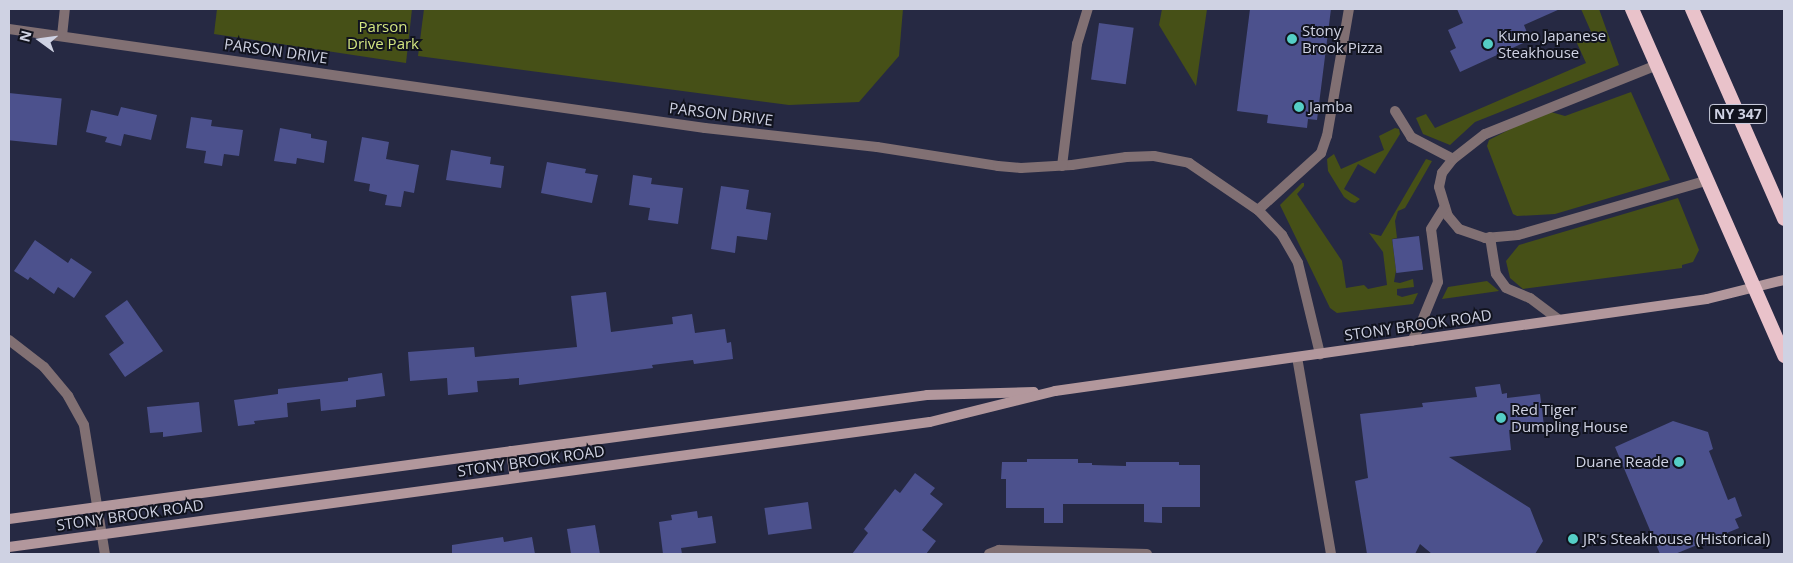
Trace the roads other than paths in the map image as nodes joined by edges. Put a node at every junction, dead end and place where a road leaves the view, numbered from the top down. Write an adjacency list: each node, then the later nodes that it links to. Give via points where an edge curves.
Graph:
1 (65, 9): 7 (street)
2 (1088, 9): 11 (street, via 1077,44)
3 (1349, 9): 14 (street, via 1328,136 1321,153)
4 (1632, 9): 8 (highway, NY 347)
5 (1692, 9): 15 (highway, NY 347)
6 (9, 29): 7 (street, PARSON DRIVE)
7 (62, 36): 11 (street, PARSON DRIVE, via 705,128 1021,168)
8 (1657, 66): 10 (street, via 1485,134); 12 (highway, NY 347)
9 (1395, 112): 10 (street, via 1411,137)
10 (1453, 159): 13 (street, via 1442,173 1439,187)
11 (1062, 166): 14 (street, PARSON DRIVE, via 1154,156 1189,163)
12 (1708, 180): 16 (street, via 1518,234); 18 (highway, NY 347)
13 (1445, 207): 16 (street, via 1459,229); 21 (street, via 1431,229 1438,282)
14 (1258, 210): 22 (street, PARSON DRIVE, via 1282,235 1298,263)
15 (1784, 219)
16 (1490, 237): 19 (street, via 1496,274 1506,288 1530,298)
17 (1784, 280): 18 (main road, STONY BROOK ROAD)
18 (1754, 287): 19 (main road, STONY BROOK ROAD, via 1707,299); 23 (highway, NY 347)
19 (1558, 319): 21 (main road, STONY BROOK ROAD)
20 (9, 340): 28 (street, via 44,366 68,396 84,425)
21 (1412, 341): 22 (main road, STONY BROOK ROAD)
22 (1320, 354): 24 (main road, STONY BROOK ROAD)
23 (1784, 356)
24 (1297, 357): 25 (main road, STONY BROOK ROAD); 35 (street)
25 (1054, 392): 26 (main road, STONY BROOK ROAD, via 927,395); 27 (main road, STONY BROOK ROAD, via 930,422)
26 (511, 451): 27 (main road); 28 (main road, STONY BROOK ROAD)
27 (515, 478): 30 (main road, STONY BROOK ROAD)
28 (98, 507): 29 (main road, STONY BROOK ROAD); 30 (street)
29 (9, 519)
30 (102, 534): 31 (main road, STONY BROOK ROAD); 32 (street)
31 (9, 546)
32 (105, 554)
33 (989, 554): 34 (street, via 999,550)
34 (1147, 554)
35 (1331, 554)

